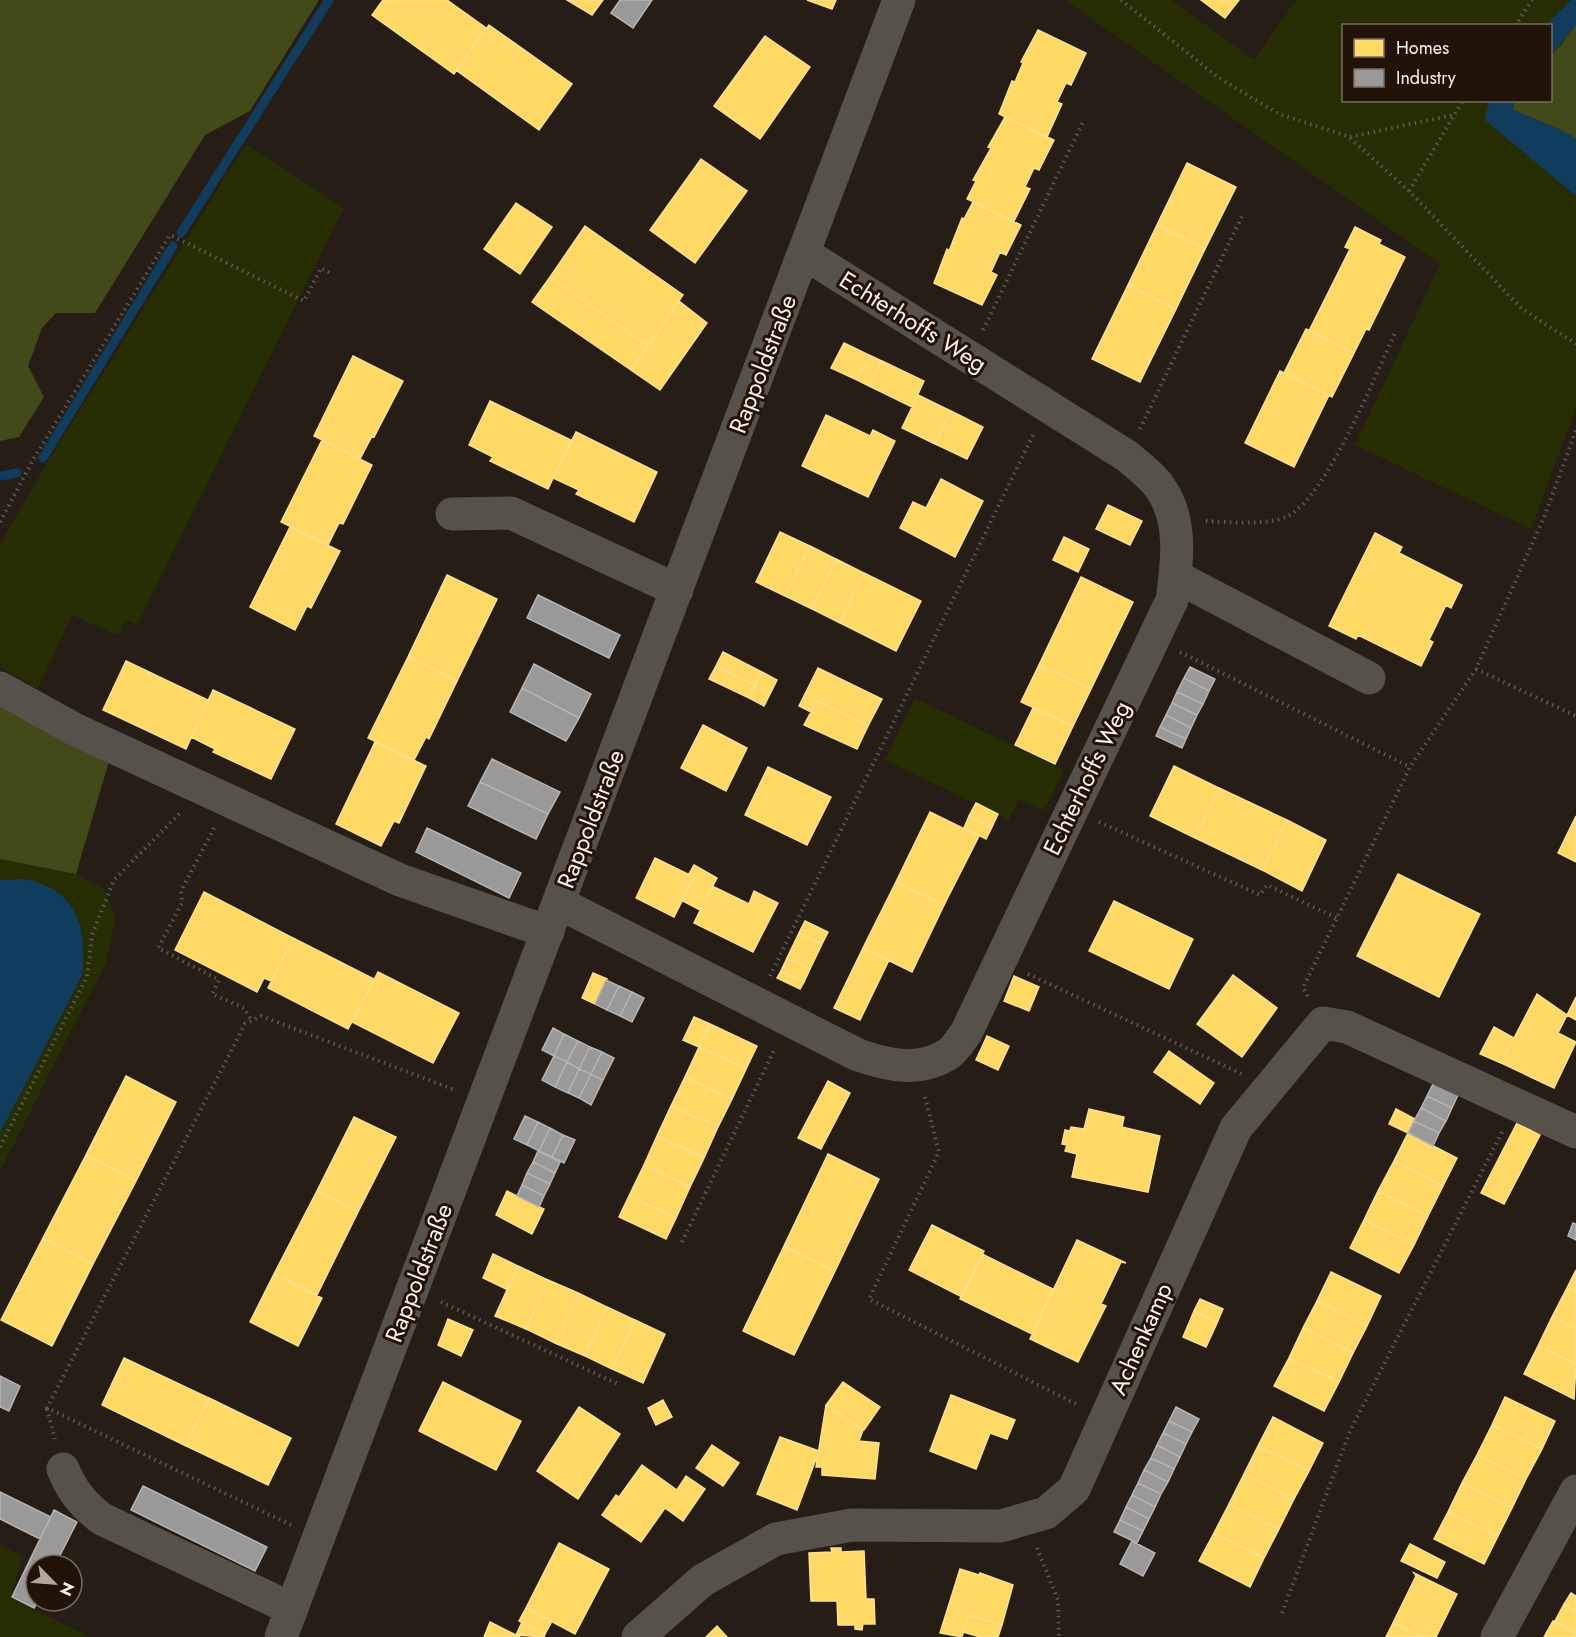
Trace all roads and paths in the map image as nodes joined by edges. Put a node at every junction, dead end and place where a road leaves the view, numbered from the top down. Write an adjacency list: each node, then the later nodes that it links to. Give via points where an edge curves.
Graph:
1 (899, 0): 11 (street, Rappoldstraße)
2 (1121, 0): 8 (path, via 1219,78 1279,114)
3 (1532, 0): 4 (path)
4 (1516, 24)
5 (1461, 102): 6 (path)
6 (1453, 115): 8 (path); 9 (path)
7 (1083, 122): 15 (path)
8 (1350, 137): 9 (path)
9 (1409, 191): 14 (path, via 1521,308)
10 (1242, 216): 18 (path)
11 (805, 254): 15 (street, Echterhoffs Weg); 23 (street, Rappoldstraße)
12 (330, 273): 21 (path, via 321,268 304,301 170,236 33,460)
13 (1396, 331): 20 (path, via 1324,478 1308,500 1287,517 1255,522)
14 (1576, 344)
15 (969, 358): 16 (street, Echterhoffs Weg)
16 (1047, 406): 18 (street, Echterhoffs Weg); 35 (path)
17 (1576, 430): 25 (path, via 1545,515)
18 (1127, 456): 20 (street, Echterhoffs Weg, via 1161,489)
19 (452, 514): 23 (street, via 511,513)
20 (1175, 521): 22 (street, Echterhoffs Weg)
21 (0, 522)
22 (1175, 576): 24 (street, Echterhoffs Weg, via 1172,600); 26 (street)
23 (677, 590): 32 (street, Rappoldstraße)
24 (1154, 639): 29 (path); 31 (street, Echterhoffs Weg)
25 (1476, 669): 28 (path); 29 (path)
26 (1369, 678)
27 (0, 688): 30 (street, Echterhoffs Weg, via 74,729)
28 (1576, 716)
29 (1410, 767): 33 (path)
30 (216, 795): 32 (street, Echterhoffs Weg, via 400,880); 37 (path, via 181,891 182,903 158,948 219,980 213,994 244,1008); 44 (path, via 114,880 92,935 87,977)
31 (1071, 810): 33 (path, via 1260,896 1267,885); 34 (street, Echterhoffs Weg)
32 (553, 917): 35 (street, Echterhoffs Weg); 41 (street, Rappoldstraße)
33 (1337, 918): 38 (path, via 1303,988)
34 (1000, 961): 39 (street, Echterhoffs Weg, via 966,1033 948,1054); 40 (path)
35 (757, 1004): 36 (street, Echterhoffs Weg)
36 (789, 1020): 39 (street, Echterhoffs Weg, via 885,1065); 45 (path)
37 (252, 1021): 41 (path, via 261,1016); 52 (path, via 245,1024 47,1408)
38 (1323, 1023): 40 (street, Achenkamp); 42 (street, via 1347,1027)
39 (918, 1066): 48 (path, via 939,1152 869,1299)
40 (1269, 1087): 48 (street, Achenkamp, via 1236,1128)
41 (484, 1101): 46 (street, Rappoldstraße)
42 (1516, 1104): 43 (street); 53 (path, via 1350,1431)
43 (1576, 1132)
44 (0, 1147)
45 (682, 1242)
46 (413, 1289): 47 (path); 52 (street, Rappoldstraße)
47 (620, 1385)
48 (1106, 1418): 51 (street, Achenkamp, via 1074,1489 1046,1514)
49 (63, 1469): 54 (street, via 85,1507 102,1519)
50 (1576, 1491): 57 (street)
51 (1026, 1519): 55 (street, Achenkamp, via 1001,1526 852,1525 776,1539 703,1580); 56 (path, via 1058,1600)
52 (319, 1538): 54 (street, Rappoldstraße)
53 (1282, 1613)
54 (287, 1623)
55 (638, 1637)
56 (1059, 1637)
57 (1497, 1637)

